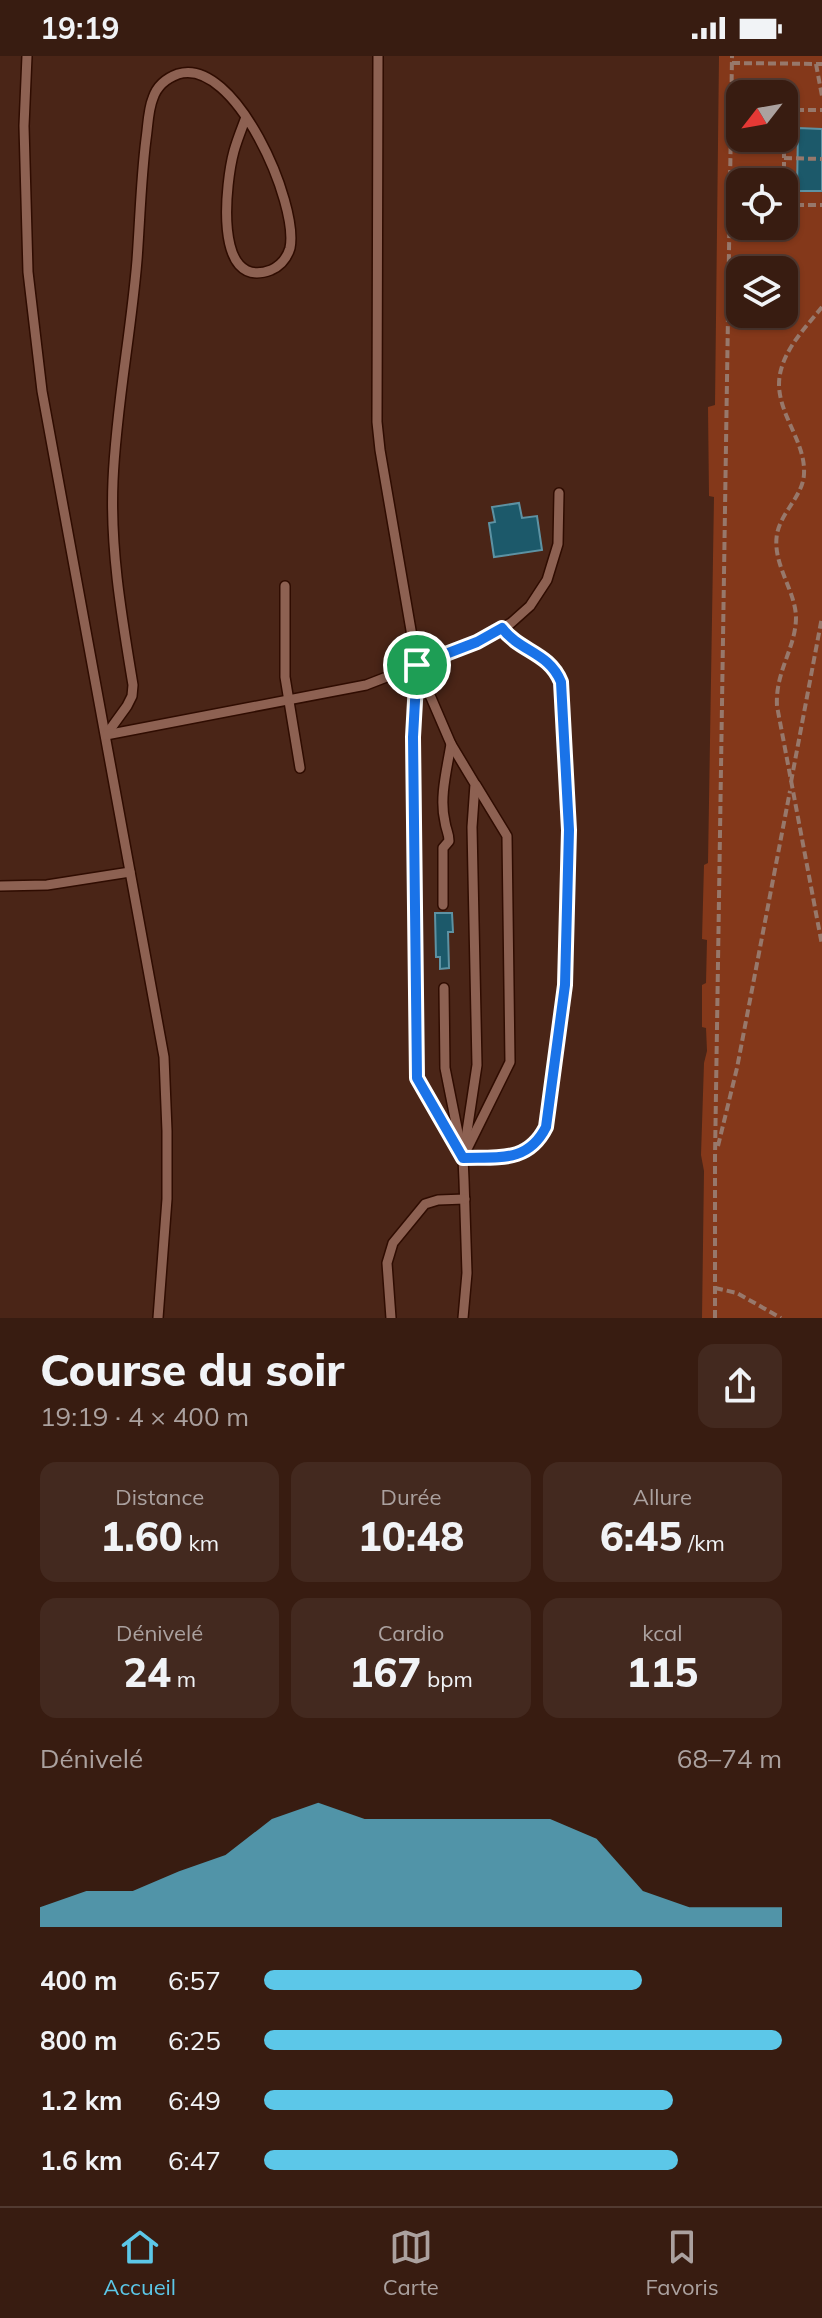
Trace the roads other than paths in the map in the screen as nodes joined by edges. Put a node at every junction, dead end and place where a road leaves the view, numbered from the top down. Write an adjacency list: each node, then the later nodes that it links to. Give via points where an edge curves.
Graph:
1 (27, 56): 9 (lane, via 28,272 42,391)
2 (378, 56): 7 (lane, via 377,422)
3 (246, 117): 3 (lane, via 229,176 226,232 240,266 257,272 277,267 286,258 290,233 264,143); 9 (lane, via 226,88 195,71 169,78 152,98 113,482 115,559 132,696)
4 (559, 493): 6 (lane, via 558,544 547,580 530,606)
5 (285, 586): 8 (lane)
6 (502, 628): 7 (lane); 17 (lane, via 509,638 549,661 561,682 569,830 565,985 541,1138 521,1154)
7 (417, 665): 8 (lane, via 366,685); 10 (lane); 17 (lane, via 417,1078)
8 (287, 701): 9 (lane); 11 (lane)
9 (106, 735): 13 (lane)
10 (451, 744): 12 (lane); 15 (lane, via 444,783 449,841 443,848)
11 (300, 768)
12 (475, 784): 17 (lane, via 477,1065); 17 (lane, via 507,836 510,1062)
13 (130, 872): 14 (lane, via 47,885); 19 (lane, via 164,1057 167,1199)
14 (0, 886)
15 (443, 905)
16 (444, 988): 17 (lane, via 445,1068)
17 (463, 1158): 18 (lane)
18 (465, 1199): 20 (lane, via 425,1204 393,1243 387,1263); 21 (lane)
19 (158, 1318)
20 (391, 1318)
21 (463, 1318)

